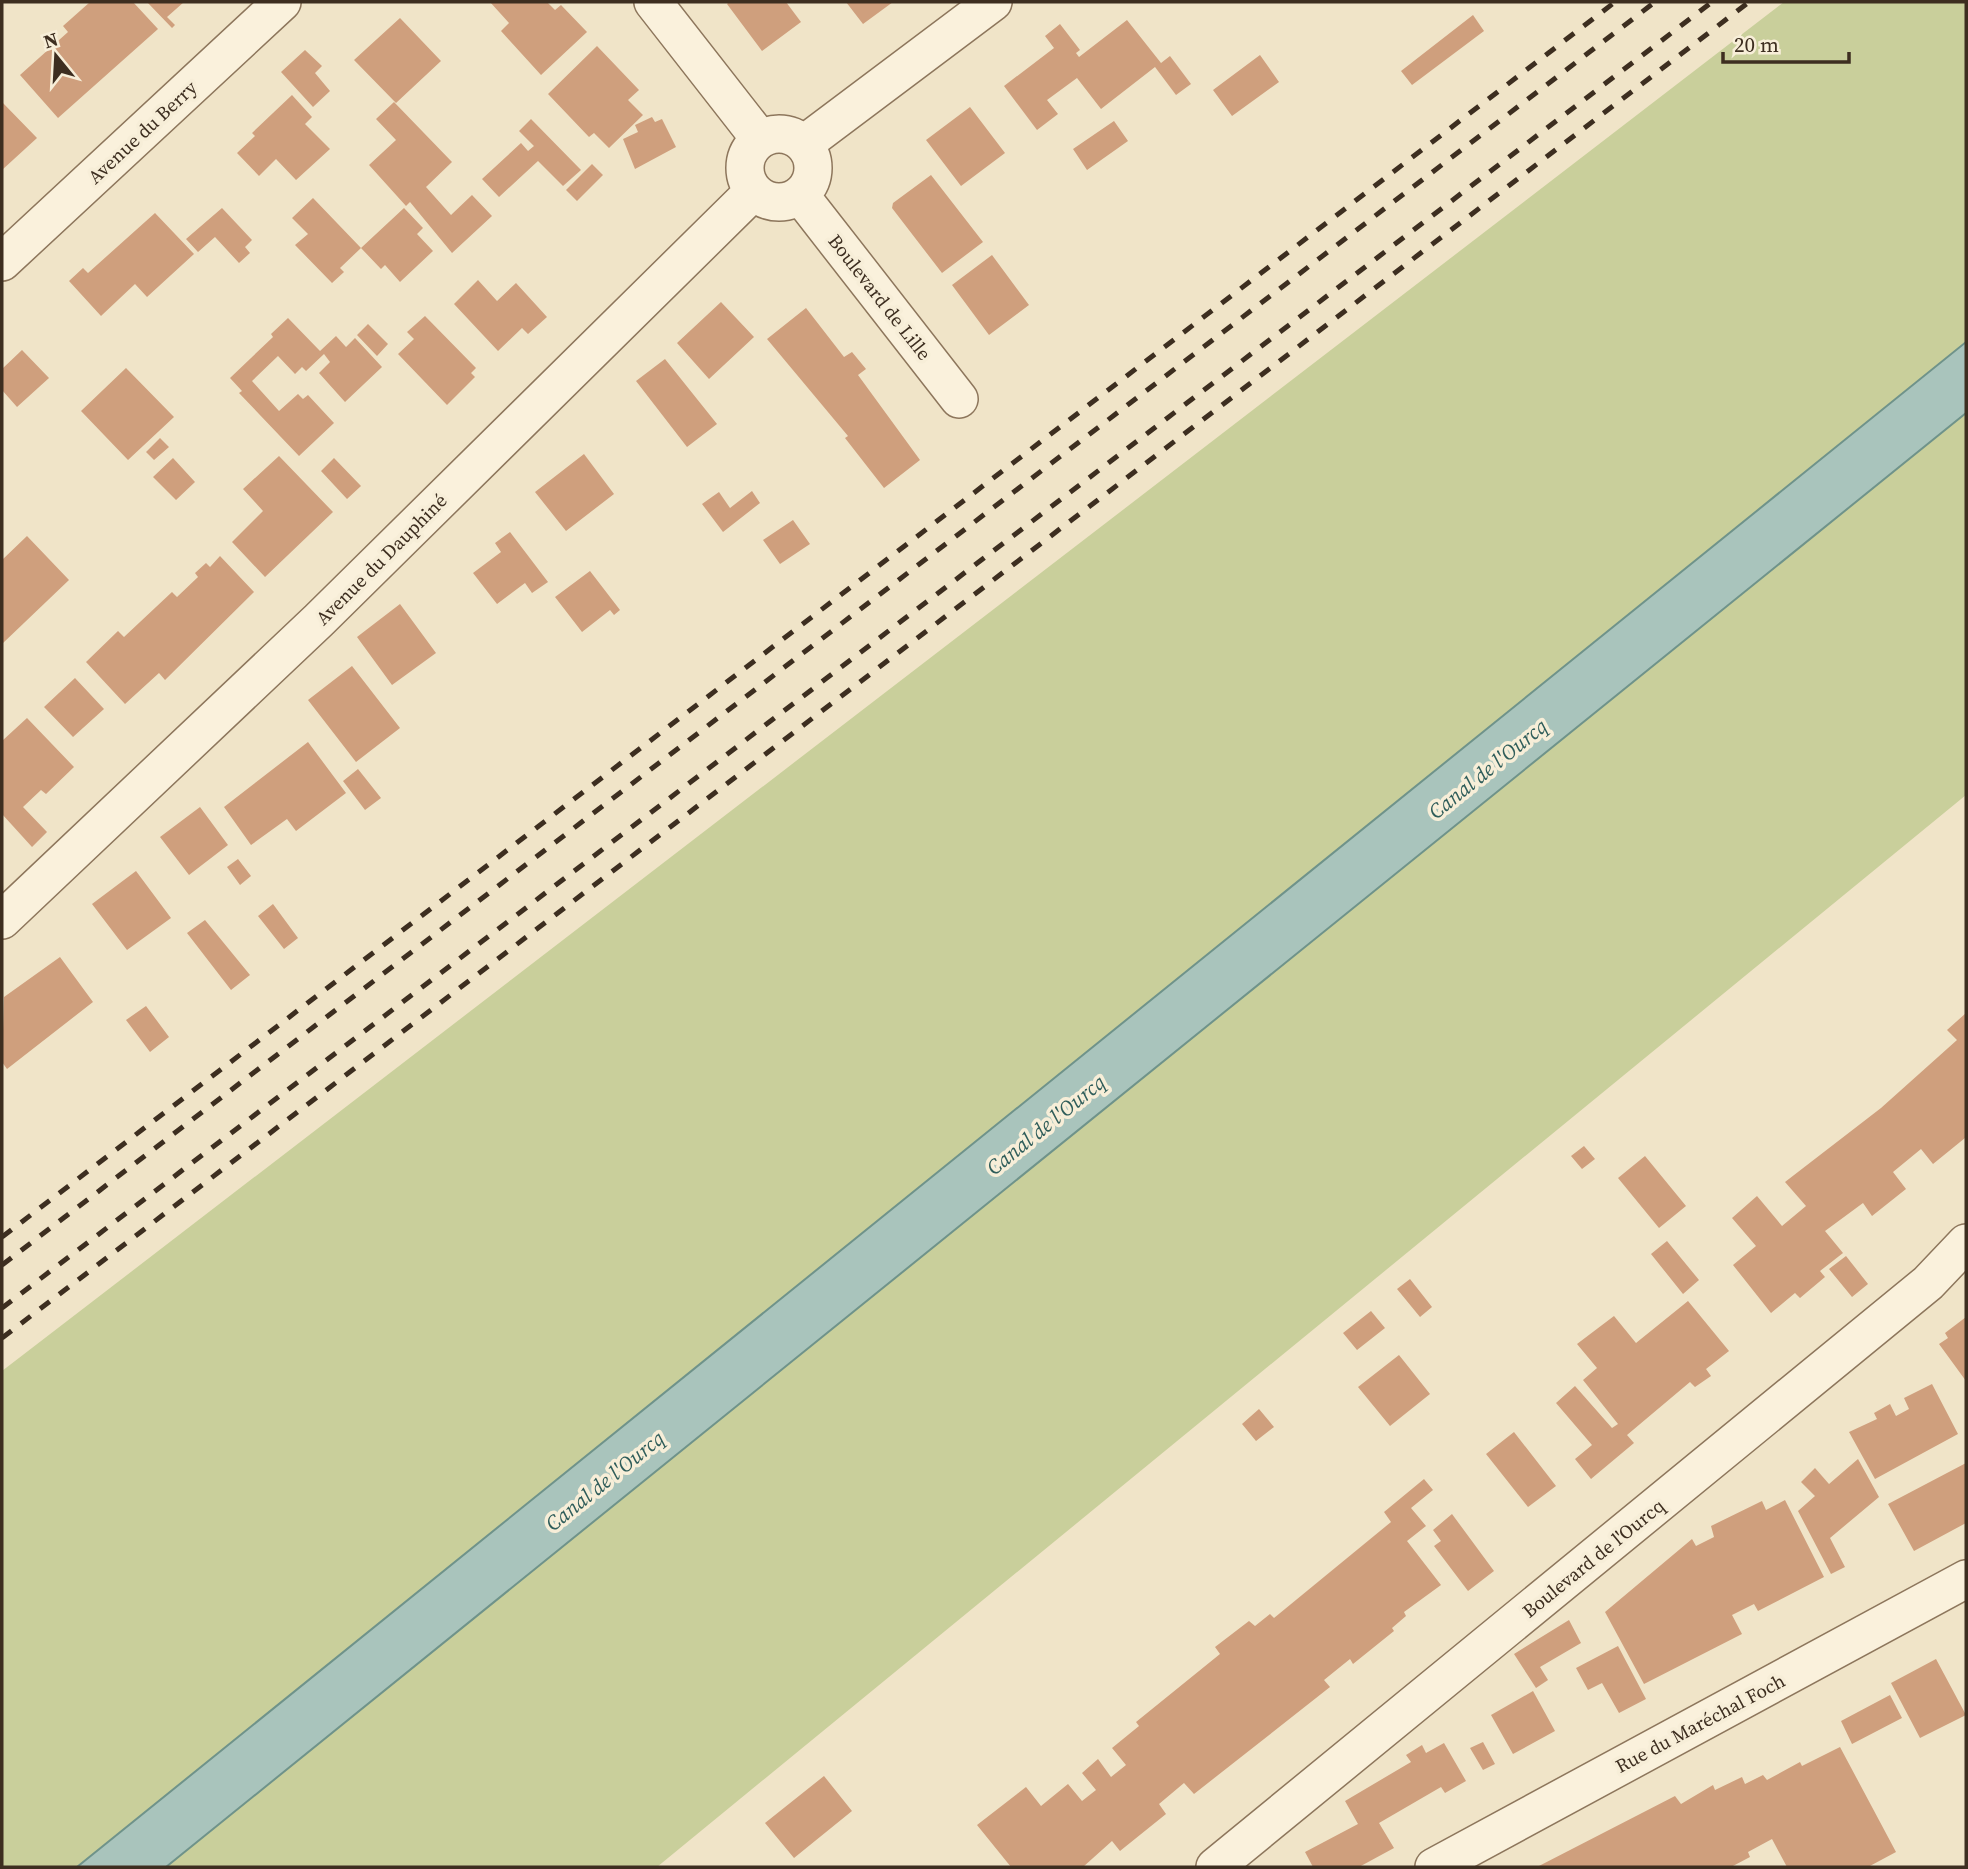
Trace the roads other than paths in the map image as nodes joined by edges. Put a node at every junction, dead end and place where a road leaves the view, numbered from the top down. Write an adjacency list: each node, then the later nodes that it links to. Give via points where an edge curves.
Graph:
1 (282, 2): 8 (street, Avenue du Berry)
2 (653, 2): 4 (street)
3 (993, 2): 5 (street)
4 (760, 139): 5 (street, via 779,133); 6 (street, via 745,163)
5 (804, 144): 7 (street, via 814,165 808,187)
6 (754, 191): 7 (street, via 771,202); 10 (street, Avenue du Dauphiné, via 329,610)
7 (800, 195): 9 (street, Boulevard de Lille)
8 (2, 262)
9 (959, 399)
10 (2, 920)
11 (1966, 1243): 13 (street, Boulevard de l'Ourcq, via 1918,1292)
12 (1966, 1579): 14 (street, Rue du Maréchal Foch)
13 (1215, 1867)
14 (1434, 1867)

